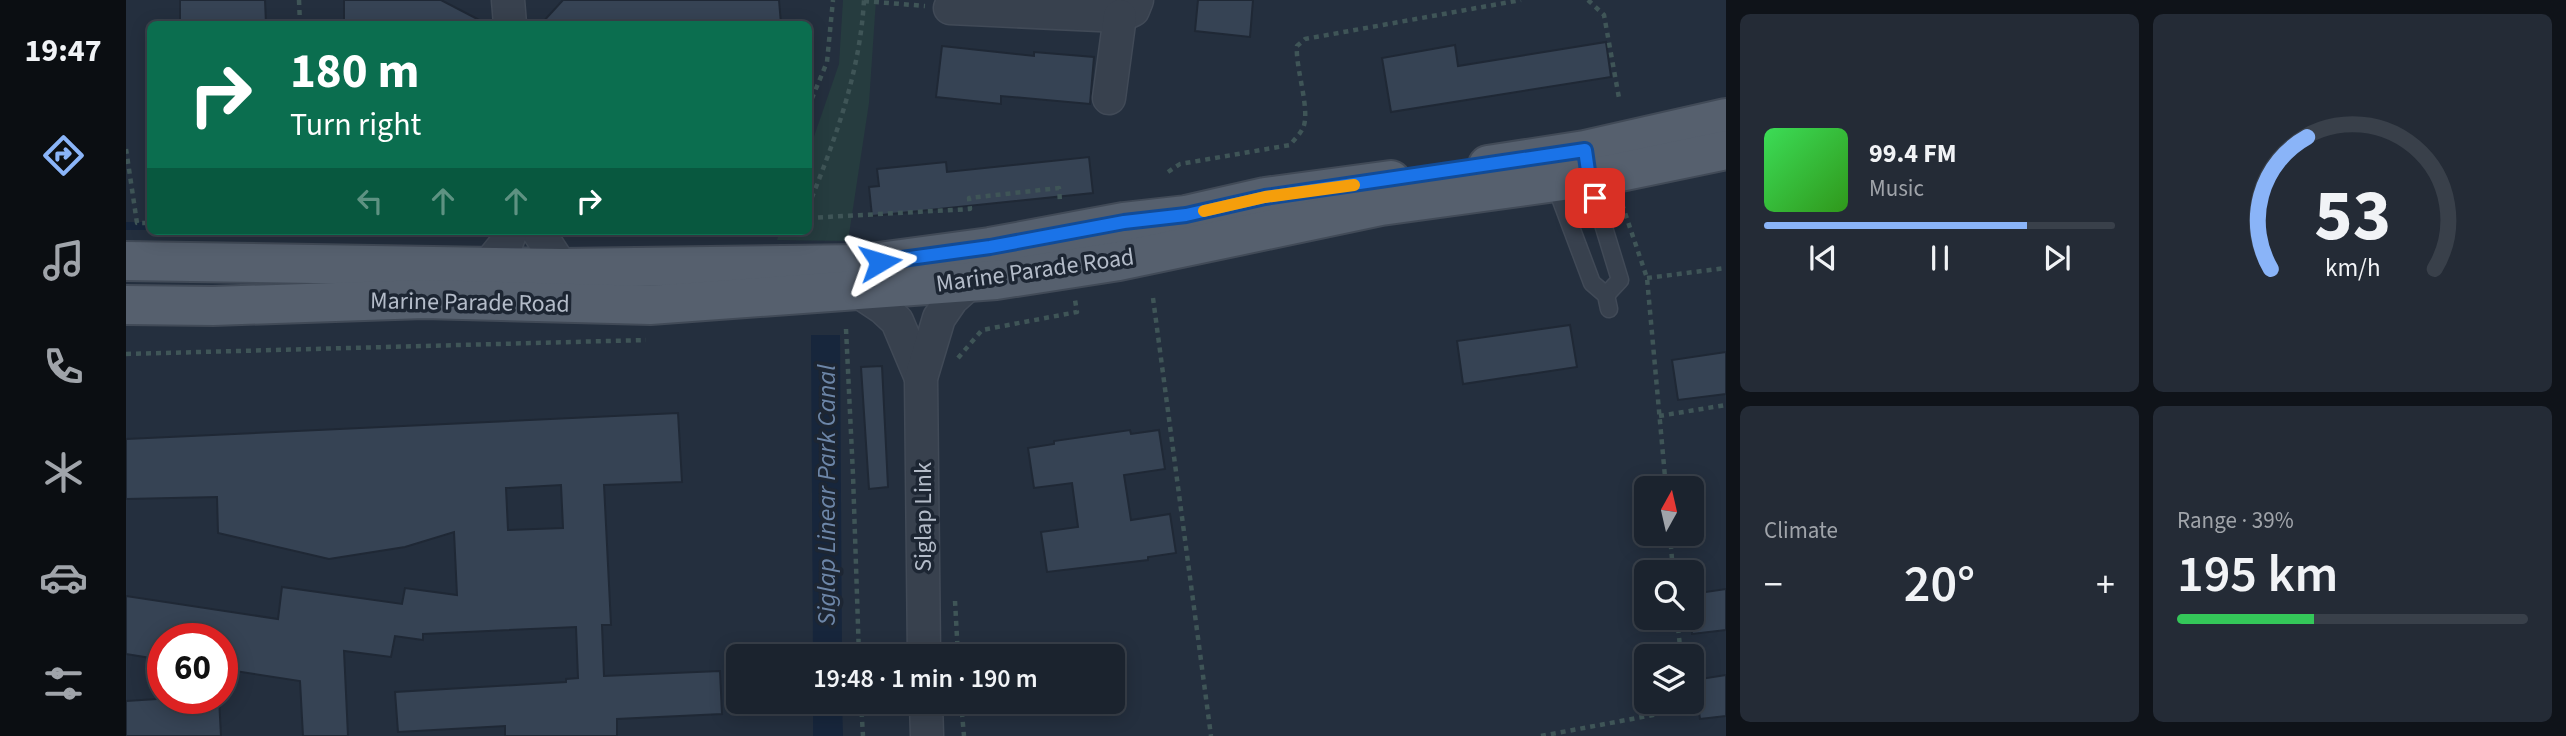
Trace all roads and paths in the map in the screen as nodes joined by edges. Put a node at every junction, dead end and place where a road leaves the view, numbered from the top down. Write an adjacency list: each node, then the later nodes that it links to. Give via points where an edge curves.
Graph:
1 (299, 0): 9 (path)
2 (508, 0): 10 (street)
3 (833, 0): 11 (path, via 827,62)
4 (1521, 0): 18 (path, via 1305,39 1297,46 1296,57 1306,116 1304,127 1290,145 1180,164)
5 (1588, 0): 13 (path, via 1604,15)
6 (864, 1): 7 (path); 20 (path, via 851,86)
7 (950, 8): 8 (street)
8 (1128, 8): 12 (street)
9 (300, 21)
10 (510, 21)
11 (812, 98)
12 (1109, 98)
13 (1619, 98)
14 (1726, 118): 17 (main road, Marine Parade Road)
15 (126, 149): 22 (path, via 137,223)
16 (1726, 150): 17 (main road, Marine Parade Road)
17 (1578, 168): 17 (lane, via 1592,284 1607,302 1620,280); 27 (main road, Marine Parade Road, via 1265,197 1186,215 864,264); 29 (path); 30 (main road, Marine Parade Road, via 1062,271)
18 (1168, 172)
19 (1059, 188): 21 (path, via 969,198 970,209)
20 (812, 197)
21 (812, 218)
22 (147, 223)
23 (509, 235): 26 (street)
24 (541, 235): 27 (street)
25 (126, 261): 26 (main road, Marine Parade Road)
26 (486, 268): 27 (main road, Marine Parade Road)
27 (562, 268)
28 (1726, 268): 29 (path)
29 (1647, 278): 41 (path)
30 (971, 282): 31 (main road, Marine Parade Road); 39 (street, Siglap Link, via 939,318)
31 (856, 290): 33 (main road, Marine Parade Road, via 650,305 424,299); 39 (street, Siglap Link, via 897,321)
32 (1153, 298): 54 (path)
33 (126, 305)
34 (1077, 312): 38 (path, via 982,330)
35 (846, 329): 44 (path)
36 (650, 340): 37 (path)
37 (126, 354)
38 (953, 364)
39 (921, 378): 45 (street, Siglap Link)
40 (1726, 405): 41 (path)
41 (1659, 416): 42 (path)
42 (1665, 476)
43 (954, 594): 46 (path)
44 (859, 644)
45 (925, 644)
46 (957, 644)
47 (862, 714): 51 (path)
48 (926, 714): 52 (street)
49 (962, 714): 53 (path)
50 (1658, 714): 55 (path)
51 (863, 736)
52 (927, 736)
53 (964, 736)
54 (1211, 736)
55 (1541, 736)

